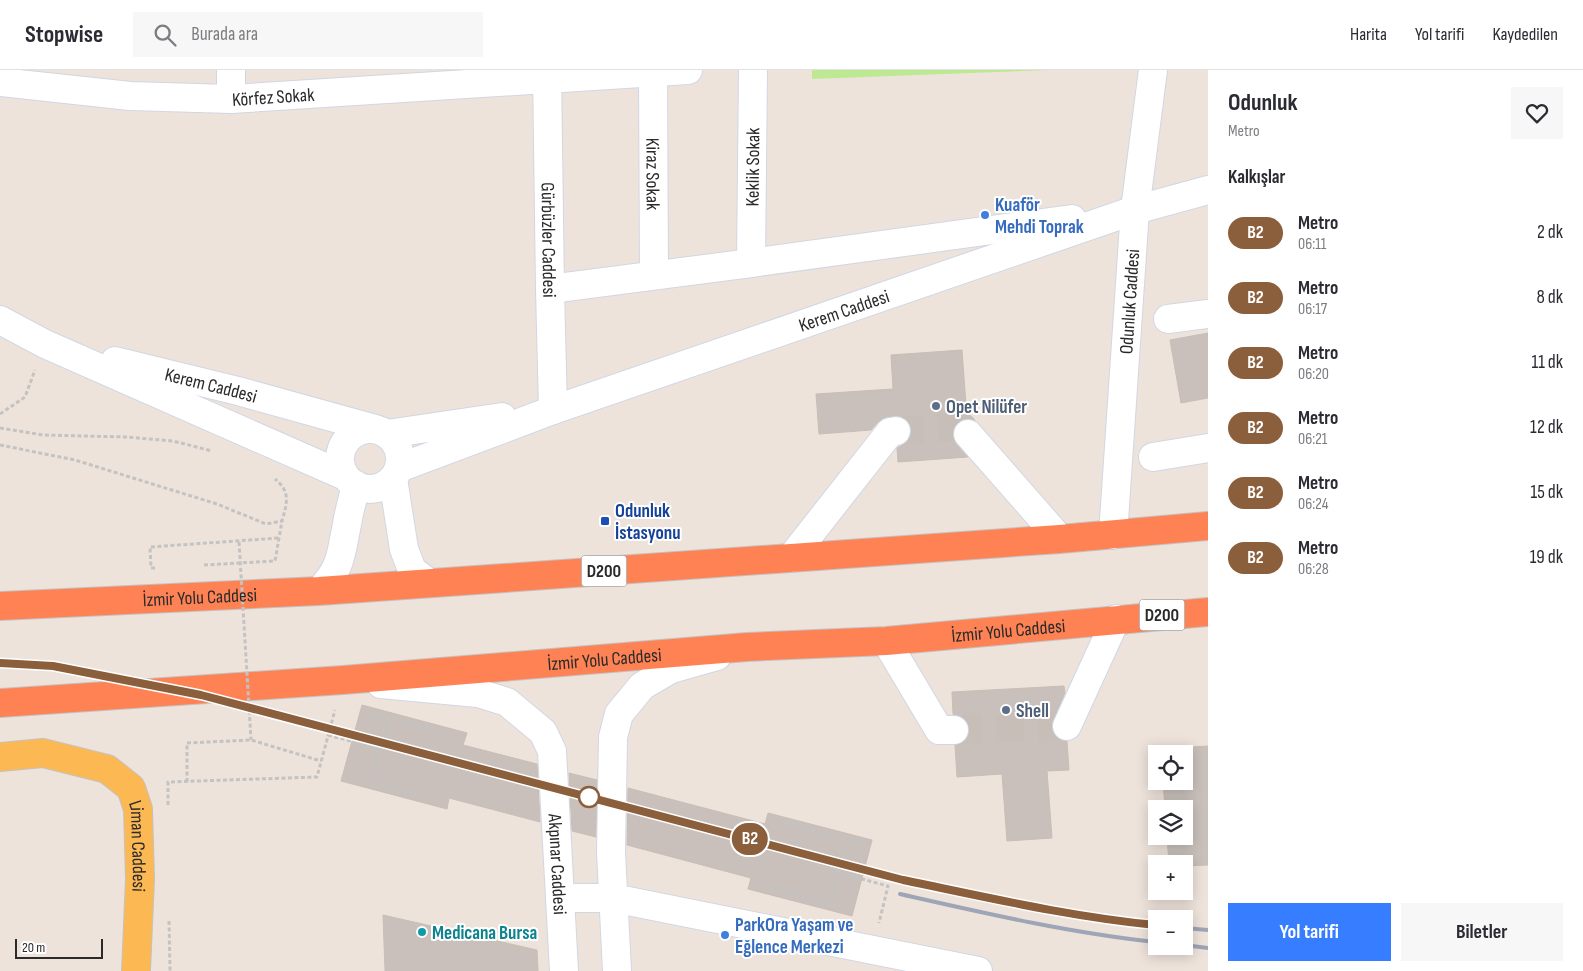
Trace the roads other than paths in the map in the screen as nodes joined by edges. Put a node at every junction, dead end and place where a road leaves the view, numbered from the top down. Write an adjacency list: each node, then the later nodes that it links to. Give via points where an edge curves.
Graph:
1 (231, 70): 8 (street)
2 (688, 70): 5 (street)
3 (753, 70): 11 (street, Keklik Sokak)
4 (1153, 70): 10 (street, Odunluk Caddesi)
5 (653, 71): 6 (street); 12 (street, Kiraz Sokak)
6 (547, 75): 8 (street, Körfez Sokak); 13 (street, Gürbüzler Caddesi)
7 (0, 82): 8 (street, Körfez Sokak, via 130,96)
8 (231, 98)
9 (1208, 190): 10 (street)
10 (1135, 210): 11 (street); 18 (street, Kerem Caddesi); 27 (street, Odunluk Caddesi)
11 (751, 263): 12 (street)
12 (654, 276): 13 (street)
13 (550, 289): 18 (street, Gürbüzler Caddesi)
14 (1208, 314): 15 (street)
15 (1168, 319)
16 (0, 320): 17 (street, Kerem Caddesi)
17 (45, 344): 20 (street, Kerem Caddesi, via 238,391); 25 (street, Kerem Caddesi)
18 (553, 410): 20 (street, Kerem Caddesi); 24 (street, Kerem Caddesi)
19 (896, 431): 29 (street, via 890,432)
20 (381, 432): 24 (street, via 396,443 400,455); 25 (street, Kerem Caddesi, via 364,429 345,443 341,466)
21 (968, 434): 28 (street)
22 (1208, 448): 23 (street)
23 (1153, 457)
24 (396, 474): 25 (street, Kerem Caddesi, via 382,487 368,489); 30 (street, via 404,549 412,570)
25 (350, 481): 31 (street, via 342,553 331,579)
26 (1208, 526): 27 (highway, İzmir Yolu Caddesi / D200)
27 (1113, 535): 28 (highway, İzmir Yolu Caddesi / D200)
28 (1060, 539): 29 (highway, İzmir Yolu Caddesi / D200)
29 (791, 558): 30 (highway, İzmir Yolu Caddesi / D200)
30 (430, 583): 31 (highway, İzmir Yolu Caddesi / D200)
31 (320, 591): 32 (highway, İzmir Yolu Caddesi / D200)
32 (0, 606)
33 (1208, 612): 34 (highway, İzmir Yolu Caddesi / D200)
34 (1116, 619): 35 (highway, İzmir Yolu Caddesi / D200); 39 (street)
35 (886, 640): 36 (highway, İzmir Yolu Caddesi / D200); 40 (street, via 939,730)
36 (747, 647): 37 (highway, İzmir Yolu Caddesi / D200); 43 (street, via 671,669 642,686 619,714 613,738 611,852)
37 (342, 680): 38 (highway, İzmir Yolu Caddesi / D200); 42 (street, Akpınar Caddesi, via 478,693 507,702 543,732 552,751)
38 (0, 703)
39 (1066, 726)
40 (954, 730)
41 (0, 757): 44 (main road, Liman Caddesi, via 43,754 106,769 131,788 138,809 140,879)
42 (560, 898): 43 (street); 45 (street, Akpınar Caddesi)
43 (614, 898): 46 (street); 47 (street)
44 (136, 971)
45 (564, 971)
46 (617, 971)
47 (978, 971)

